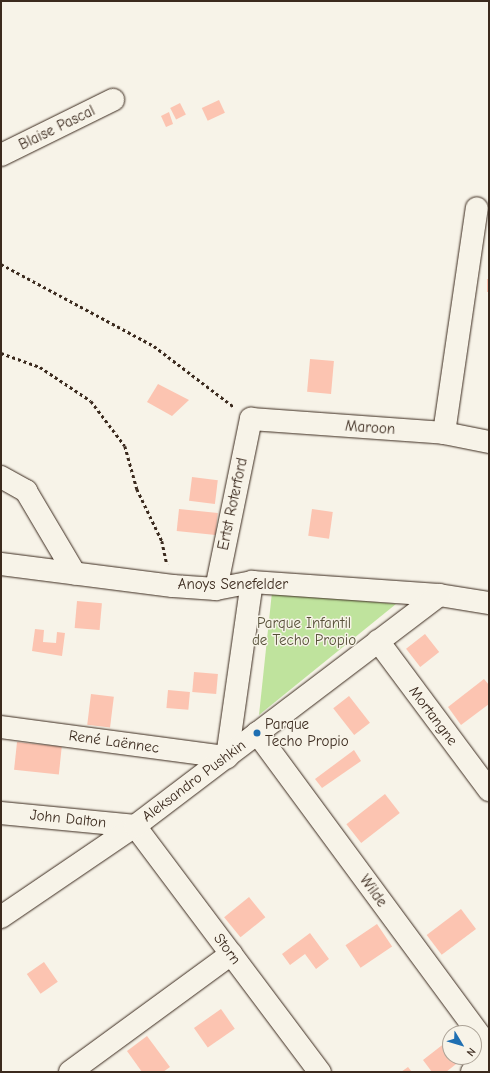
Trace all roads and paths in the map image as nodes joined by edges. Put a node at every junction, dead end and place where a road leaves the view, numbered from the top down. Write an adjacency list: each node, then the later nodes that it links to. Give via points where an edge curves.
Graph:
1 (113, 100): 2 (street, Blaise Pascal)
2 (1, 156)
3 (477, 208): 7 (street)
4 (1, 264): 6 (path, via 154,346)
5 (1, 353): 13 (path, via 40,366 91,401 125,446 137,489 162,540)
6 (251, 419): 7 (street, Maroon); 14 (street, Ertst Roterford)
7 (444, 433): 8 (street, Maroon)
8 (489, 442)
9 (1, 477): 11 (street, via 26,491)
10 (1, 564): 11 (street, Anoys Senefelder)
11 (75, 574): 13 (street, Anoys Senefelder)
12 (252, 582): 14 (street, Anoys Senefelder); 15 (street, Anoys Senefelder); 20 (street)
13 (172, 586): 14 (street, Anoys Senefelder)
14 (216, 588)
15 (439, 595): 16 (street, Anoys Senefelder); 17 (street, Aleksandro Pushkin)
16 (489, 603)
17 (378, 641): 19 (street, Aleksandro Pushkin); 21 (street, Mortangne)
18 (1, 727): 20 (street, René Laënnec)
19 (257, 733): 20 (street, Aleksandro Pushkin); 26 (street, Wilde)
20 (227, 757): 23 (street, Aleksandro Pushkin)
21 (489, 790)
22 (1, 813): 23 (street, John Dalton)
23 (135, 826): 24 (street, Aleksandro Pushkin); 25 (street, Storn)
24 (1, 917)
25 (231, 954): 28 (street); 29 (street, Storn)
26 (489, 1048)
27 (489, 1059): 30 (street)
28 (70, 1072)
29 (320, 1072)
30 (472, 1072)

